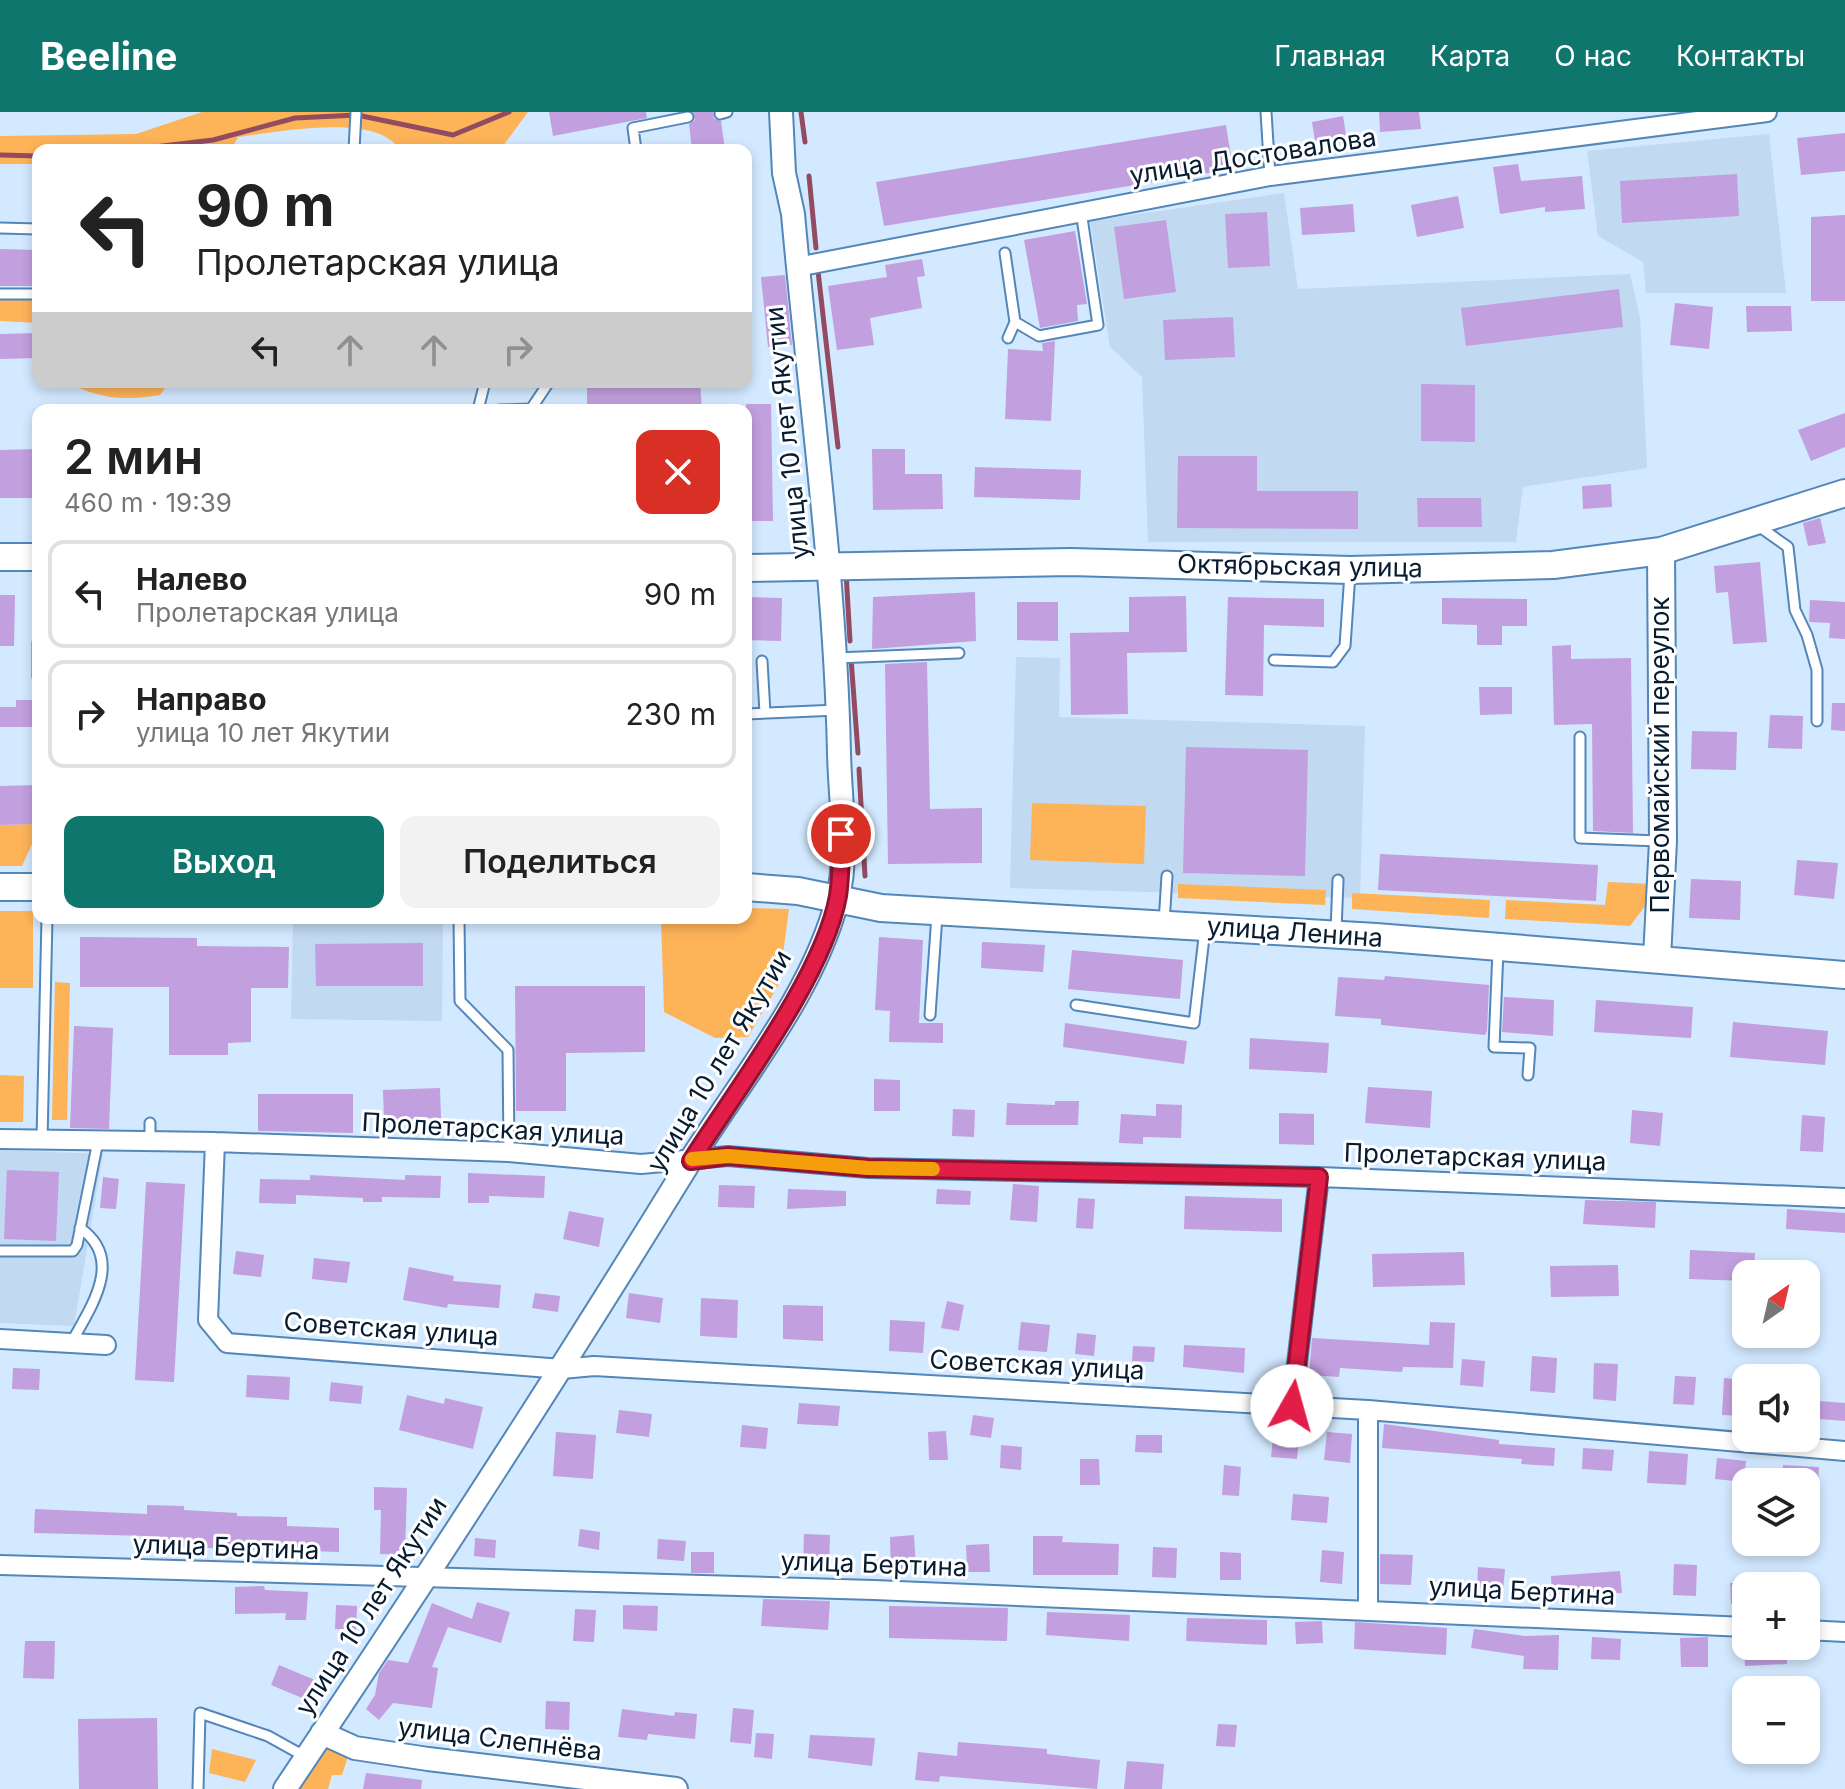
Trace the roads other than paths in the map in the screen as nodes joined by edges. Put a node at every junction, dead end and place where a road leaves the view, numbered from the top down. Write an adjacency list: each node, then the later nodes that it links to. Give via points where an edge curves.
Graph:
1 (356, 112): 6 (lane)
2 (781, 112): 13 (street, улица 10 лет Якутии)
3 (1266, 112): 8 (lane)
4 (1767, 112): 8 (street, улица Достовалова)
5 (688, 117): 7 (lane, via 633,128)
6 (354, 144)
7 (635, 144)
8 (1270, 176): 9 (street, улица Достовалова)
9 (1081, 211): 13 (street, улица Достовалова); 16 (lane, via 1098,325 1039,336)
10 (0, 228): 11 (lane)
11 (32, 229)
12 (1005, 253): 16 (lane)
13 (797, 267): 23 (street, улица 10 лет Якутии)
14 (0, 294): 15 (lane)
15 (32, 294)
16 (1015, 322): 17 (lane)
17 (1008, 338)
18 (1845, 493): 19 (main road, Октябрьская улица)
19 (1753, 521): 20 (main road, Октябрьская улица); 33 (lane, via 1788,547 1795,610 1817,670)
20 (1661, 551): 25 (main road, Октябрьская улица, via 1553,565); 35 (main road, Первомайский переулок)
21 (0, 557): 22 (main road)
22 (32, 557)
23 (830, 567): 24 (main road, Октябрьская улица); 25 (main road, Октябрьская улица, via 1071,562); 27 (street, улица 10 лет Якутии)
24 (752, 568)
25 (1350, 570): 28 (lane, via 1345,646 1333,662)
26 (959, 653): 27 (lane)
27 (836, 658): 30 (street, улица 10 лет Якутии)
28 (1274, 660)
29 (762, 661): 31 (lane)
30 (838, 710): 31 (lane); 41 (street, улица 10 лет Якутии)
31 (765, 713): 32 (lane)
32 (752, 714)
33 (1817, 721)
34 (1580, 737): 35 (lane, via 1580,838)
35 (1663, 841): 49 (main road, Первомайский переулок)
36 (1167, 876): 43 (lane)
37 (1338, 880): 47 (lane)
38 (0, 887): 39 (main road)
39 (32, 887)
40 (752, 888): 41 (main road, улица Ленина)
41 (837, 899): 42 (main road, улица Ленина); 59 (street, улица 10 лет Якутии, via 818,953 778,1026)
42 (937, 912): 43 (main road, улица Ленина); 52 (lane)
43 (1164, 923): 46 (main road, улица Ленина)
44 (47, 924): 55 (lane)
45 (459, 924): 58 (lane, via 460,1001 508,1050)
46 (1205, 926): 47 (main road, улица Ленина); 51 (lane, via 1194,1023)
47 (1336, 934): 48 (main road, улица Ленина)
48 (1498, 947): 49 (main road, улица Ленина); 53 (lane, via 1494,1047 1530,1048)
49 (1657, 958): 50 (main road, улица Ленина)
50 (1845, 975)
51 (1076, 1005)
52 (930, 1015)
53 (1528, 1075)
54 (0, 1139): 55 (street, Пролетарская улица)
55 (42, 1140): 56 (street, Пролетарская улица)
56 (98, 1141): 57 (street, Пролетарская улица, via 150,1132); 62 (lane)
57 (215, 1142): 58 (street, Пролетарская улица); 67 (street, Советская улица, via 208,1320 227,1343)
58 (509, 1152): 59 (street, Пролетарская улица, via 641,1164)
59 (691, 1161): 60 (street, Пролетарская улица, via 728,1156 868,1168); 67 (street, улица 10 лет Якутии)
60 (1319, 1177): 61 (street, Пролетарская улица); 68 (street)
61 (1845, 1198)
62 (80, 1228): 63 (lane, via 77,1245 66,1254); 65 (lane, via 94,1237 103,1260 103,1285)
63 (0, 1251)
64 (0, 1339): 65 (street)
65 (71, 1343): 66 (street)
66 (106, 1345)
67 (562, 1369): 68 (street, Советская улица, via 594,1366); 72 (street, улица 10 лет Якутии)
68 (1292, 1406): 69 (street, Советская улица)
69 (1368, 1410): 70 (street, Советская улица); 73 (street)
70 (1845, 1451)
71 (0, 1565): 72 (street, улица Бертина)
72 (423, 1576): 73 (street, улица Бертина); 77 (street, улица 10 лет Якутии)
73 (1368, 1610): 74 (street, улица Бертина)
74 (1732, 1626)
75 (1820, 1631): 76 (street)
76 (1845, 1632)
77 (322, 1733): 78 (street, улица 10 лет Якутии); 81 (street, улица Слепнёва, via 355,1748)
78 (306, 1758): 79 (lane, via 268,1736 200,1713); 80 (street, улица 10 лет Якутии)
79 (198, 1789)
80 (285, 1789)
81 (676, 1789)

